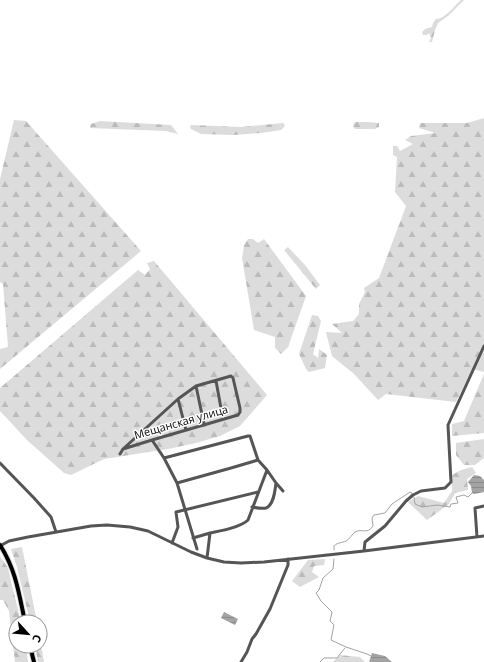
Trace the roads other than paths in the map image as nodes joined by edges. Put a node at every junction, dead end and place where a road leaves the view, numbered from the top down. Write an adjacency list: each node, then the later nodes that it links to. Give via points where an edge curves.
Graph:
1 (484, 346): 30 (street, via 448,425 451,482 445,488 421,491 406,501 385,526 366,542)
2 (216, 381): 3 (street); 5 (street); 5 (street, Мещанская улица, via 231,376 233,378 240,408 238,415)
3 (196, 386): 4 (street); 6 (street)
4 (178, 399): 7 (street); 9 (street)
5 (223, 419): 6 (street, Мещанская улица)
6 (204, 424): 7 (street, Мещанская улица)
7 (186, 430): 8 (street, Мещанская улица)
8 (152, 440): 9 (street, Мещанская улица); 11 (street)
9 (123, 449): 10 (street)
10 (120, 454)
11 (164, 458): 12 (street, via 250,436); 15 (street)
12 (258, 460): 14 (street); 15 (street)
13 (0, 463): 22 (street, via 51,518)
14 (267, 470): 16 (street); 18 (street)
15 (177, 483): 21 (street)
16 (276, 483): 17 (street); 20 (street, via 269,506)
17 (283, 491)
18 (258, 492): 20 (street); 21 (street)
19 (484, 506): 25 (street, via 475,508)
20 (252, 508): 23 (street, via 244,524)
21 (185, 510): 26 (street); 27 (street, via 176,512 178,527)
22 (56, 532): 27 (street, via 91,526 130,527); 28 (street)
23 (210, 534): 26 (street); 31 (street)
24 (484, 536): 25 (street)
25 (477, 537): 30 (street)
26 (193, 538): 29 (street)
27 (172, 543): 31 (street)
28 (0, 545): 33 (main road, via 14,572)
29 (197, 550)
30 (364, 551): 32 (street)
31 (207, 558): 32 (street, via 241,563)
32 (288, 559): 34 (street, via 288,565 270,609)
33 (23, 614)
34 (241, 662)

